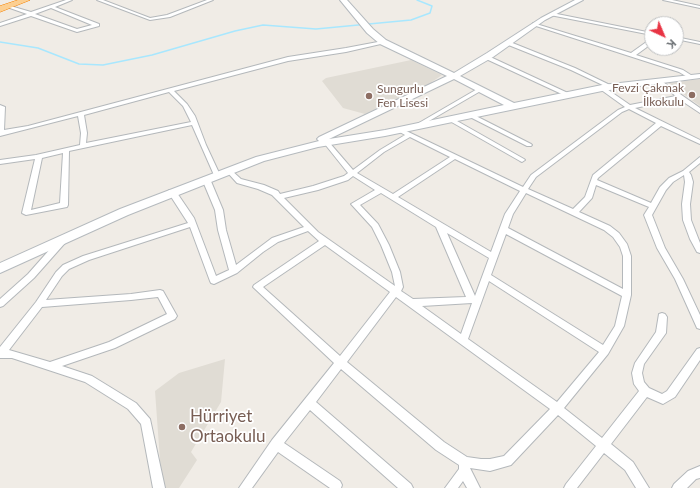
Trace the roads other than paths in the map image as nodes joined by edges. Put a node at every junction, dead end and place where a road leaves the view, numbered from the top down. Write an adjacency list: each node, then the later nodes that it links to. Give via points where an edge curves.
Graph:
1 (26, 0): 8 (highway)
2 (70, 0): 10 (street)
3 (98, 0): 4 (street, via 150,19 168,16)
4 (212, 0)
5 (343, 0): 19 (street)
6 (580, 0): 14 (street)
7 (665, 0): 11 (street)
8 (11, 3): 9 (highway); 12 (highway); 13 (street)
9 (0, 4)
10 (51, 7): 13 (street); 13 (street, via 97,25 77,32)
11 (700, 7)
12 (0, 9)
13 (32, 14): 16 (street)
14 (552, 14): 15 (street); 17 (street)
15 (535, 24): 21 (street); 23 (street)
16 (0, 25)
17 (644, 32)
18 (684, 39): 20 (street)
19 (383, 42): 25 (street); 30 (street, via 288,60)
20 (700, 42)
21 (508, 43): 24 (street); 28 (street, via 573,69)
22 (644, 47): 23 (street)
23 (632, 55): 26 (street)
24 (486, 57): 25 (street); 31 (street)
25 (454, 76): 29 (street); 48 (street)
26 (696, 76): 27 (street)
27 (658, 81): 28 (street); 32 (street)
28 (607, 88): 31 (street); 35 (street)
29 (481, 89): 33 (street); 42 (street)
30 (171, 90): 37 (street); 40 (street, via 185,105)
31 (568, 95): 33 (street)
32 (682, 97): 35 (street); 36 (street)
33 (512, 106): 38 (street)
34 (0, 107): 43 (street)
35 (629, 107): 41 (street); 62 (street, via 620,111 533,176)
36 (700, 111)
37 (81, 114): 43 (street); 47 (street)
38 (470, 115): 39 (street); 46 (street)
39 (450, 119): 42 (street); 53 (street)
40 (195, 123): 47 (street); 58 (street)
41 (660, 123): 45 (street); 60 (street, via 602,170)
42 (412, 131): 44 (street, via 400,130); 51 (street); 57 (street)
43 (0, 133)
44 (326, 142): 48 (street); 57 (street)
45 (700, 142)
46 (529, 145)
47 (83, 146): 49 (street)
48 (299, 149): 55 (street)
49 (66, 150): 50 (street); 50 (street, via 64,205 26,213)
50 (39, 157): 54 (street)
51 (454, 157): 62 (street); 65 (street)
52 (700, 159): 56 (street)
53 (522, 160)
54 (0, 162)
55 (229, 170): 58 (street); 64 (street, via 239,181 261,187)
56 (685, 172): 66 (street, via 671,180); 74 (street, via 689,182 687,220)
57 (352, 174): 61 (street); 64 (street, via 335,182)
58 (217, 175): 59 (street)
59 (206, 179): 63 (street); 77 (street, via 219,210)
60 (593, 181): 66 (street); 67 (street, via 588,198)
61 (381, 190): 65 (street); 79 (street, via 355,204 375,226 385,245 399,284)
62 (524, 190): 67 (street); 71 (street)
63 (172, 192): 68 (street); 72 (street)
64 (279, 196): 70 (street)
65 (393, 197): 69 (street)
66 (653, 206): 86 (street, via 648,215 661,248 679,278)
67 (574, 213): 80 (street, via 607,228 622,242 627,256)
68 (192, 224): 77 (street, via 214,281); 84 (street, via 86,258 66,267)
69 (439, 224): 75 (street); 81 (street)
70 (309, 228): 73 (street); 77 (street, via 281,237)
71 (503, 229): 75 (street); 80 (street)
72 (62, 241): 76 (street); 83 (street, via 31,276)
73 (325, 241): 79 (street); 91 (street, via 257,287)
74 (700, 250)
75 (493, 257): 78 (street)
76 (0, 268)
77 (234, 271)
78 (487, 276): 81 (street); 88 (street)
79 (396, 292): 82 (street); 91 (street)
80 (627, 295): 88 (street, via 619,326)
81 (475, 301): 82 (street); 87 (street)
82 (410, 303): 87 (street)
83 (0, 304)
84 (39, 304): 90 (street); 92 (street, via 160,293 172,316 112,345)
85 (662, 317): 93 (street, via 661,333 640,363 637,373 640,384)
86 (700, 325)
87 (463, 341): 95 (street)
88 (605, 351): 95 (street)
89 (700, 352): 93 (street, via 671,394 663,399)
90 (0, 353): 92 (street)
91 (340, 362): 94 (street); 98 (street)
92 (51, 366): 101 (street, via 88,379 132,406 146,422)
93 (646, 391): 97 (street)
94 (309, 404): 96 (street); 103 (street)
95 (557, 409): 97 (street); 98 (street, via 507,461 490,465)
96 (276, 444): 100 (street); 102 (street)
97 (604, 446): 106 (street); 107 (street, via 629,466)
98 (464, 466): 104 (street); 105 (street)
99 (700, 472): 108 (street, via 692,475)
100 (336, 485)
101 (158, 488)
102 (245, 488)
103 (407, 488)
104 (451, 488)
105 (474, 488)
106 (570, 488)
107 (643, 488)
108 (678, 488)

